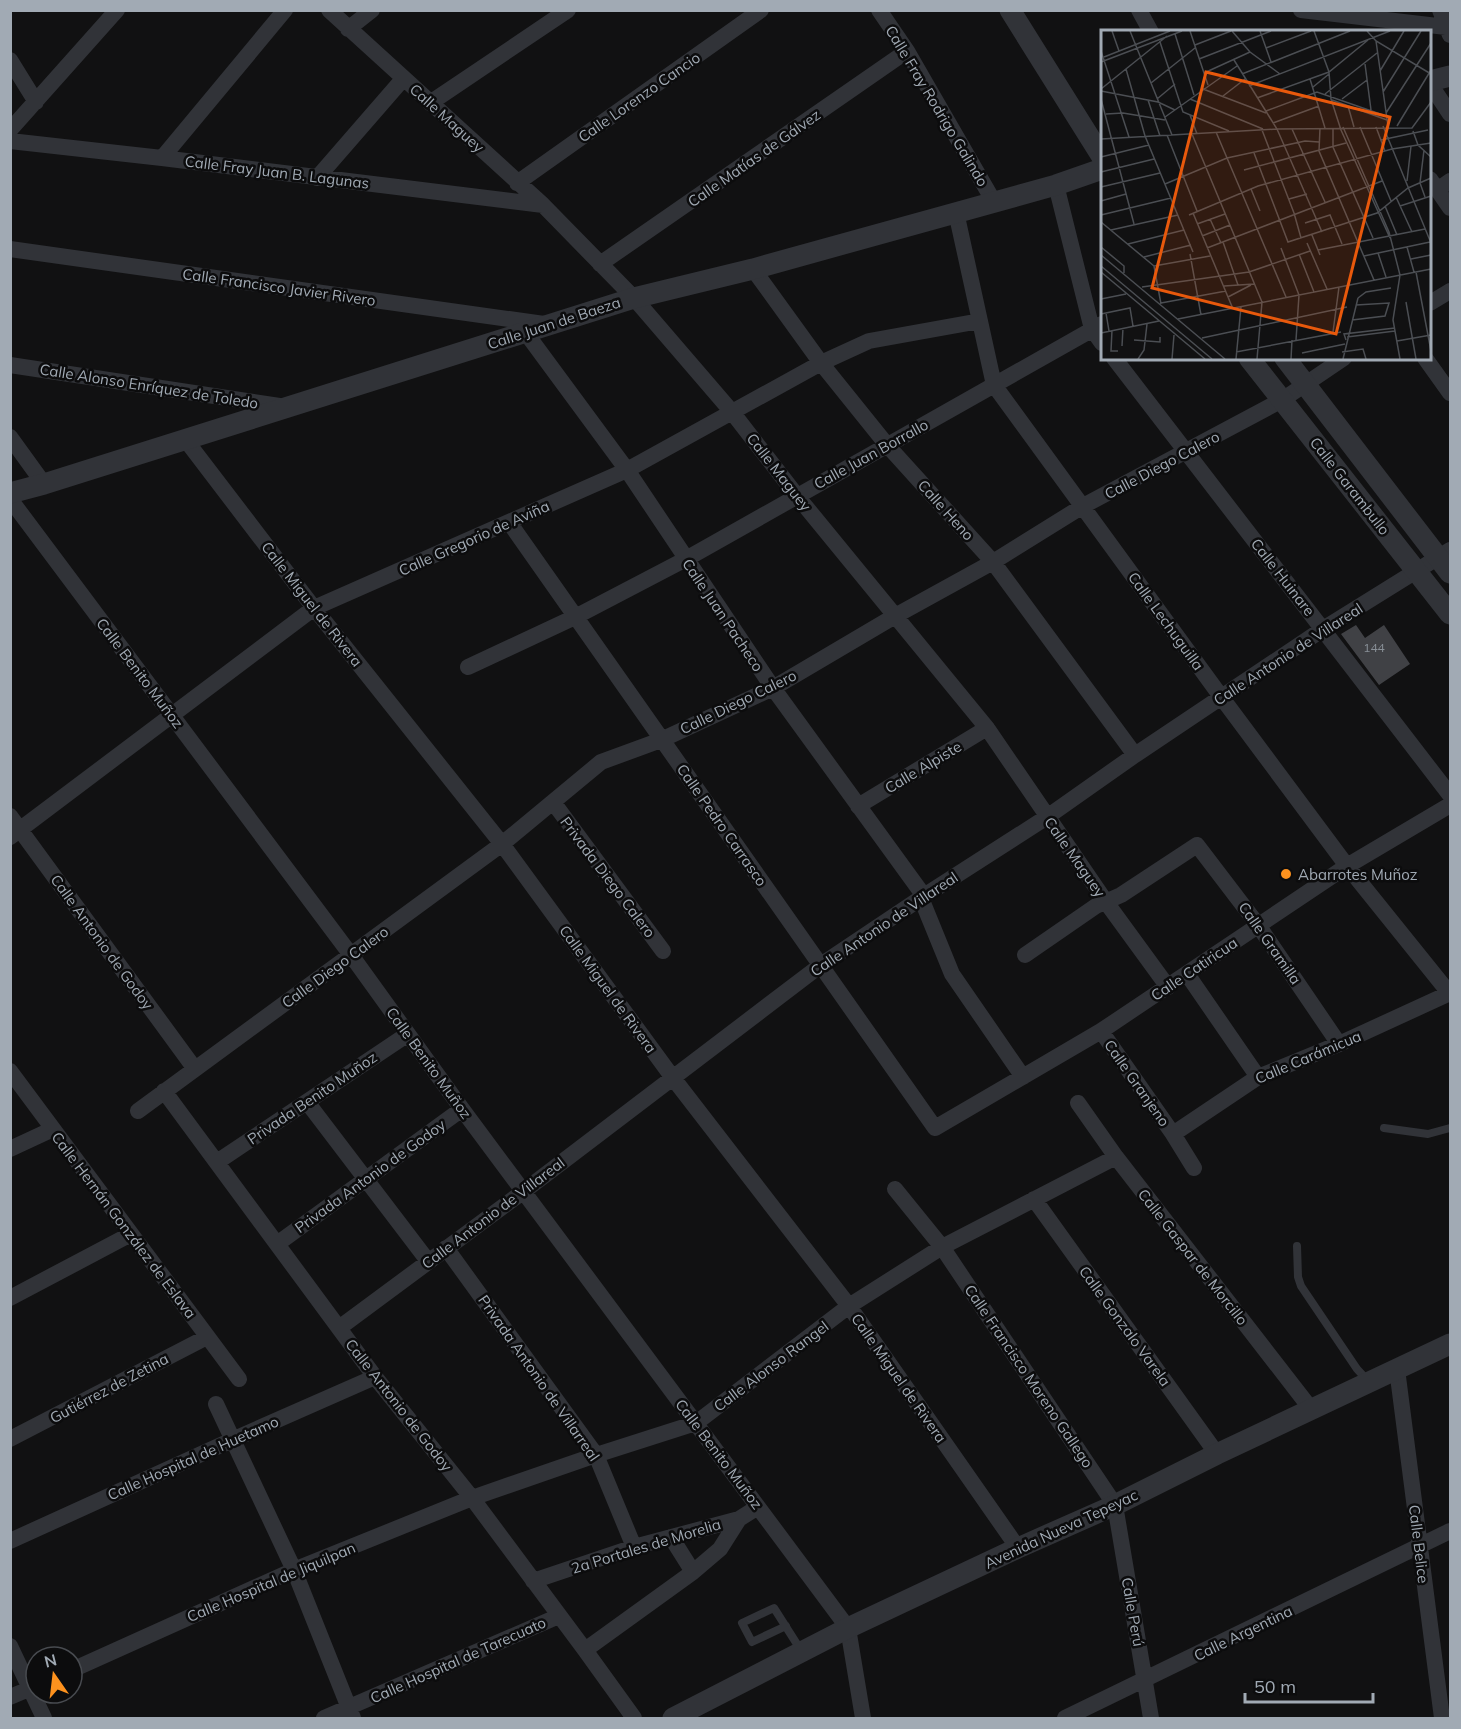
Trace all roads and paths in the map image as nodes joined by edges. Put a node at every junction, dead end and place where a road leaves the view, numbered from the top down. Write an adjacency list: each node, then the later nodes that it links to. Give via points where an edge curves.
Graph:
1 (117, 10): 21 (street)
2 (285, 10): 27 (street)
3 (329, 10): 12 (street, Calle Maguey)
4 (372, 10): 12 (street)
5 (568, 10): 22 (street)
6 (761, 10): 30 (street, Calle Lorenzo Cancio)
7 (879, 10): 15 (street, Calle Fray Rodrigo Galindo)
8 (1010, 10): 26 (street)
9 (1138, 10): 13 (street)
10 (1301, 10): 14 (street)
11 (1440, 10): 14 (street)
12 (348, 29): 18 (street, Calle Maguey)
13 (1150, 30)
14 (1448, 31)
15 (908, 51): 33 (street, Calle Fray Rodrigo Galindo); 38 (street, Calle Matías de Gálvez)
16 (10, 60): 21 (street)
17 (1450, 76): 19 (street)
18 (403, 79): 22 (street, Calle Maguey); 29 (street)
19 (1431, 83)
20 (1431, 85): 23 (street)
21 (36, 102): 24 (street)
22 (430, 103): 30 (street, Calle Maguey)
23 (1450, 114)
24 (10, 130)
25 (10, 141): 27 (street, Calle Fray Juan B. Lagunas)
26 (1101, 156)
27 (162, 158): 29 (street, Calle Fray Juan B. Lagunas)
28 (1101, 169): 32 (street, Calle Juan de Baeza)
29 (317, 178): 34 (street, Calle Fray Juan B. Lagunas)
30 (517, 183): 34 (street, Calle Maguey)
31 (1439, 183): 35 (street)
32 (1056, 185): 33 (street, Calle Juan de Baeza); 45 (street)
33 (994, 202): 36 (street, Calle Juan de Baeza)
34 (543, 205): 38 (street, Calle Maguey)
35 (1450, 208)
36 (956, 213): 39 (street, Calle Juan de Baeza); 43 (street, Calle Lechuguilla)
37 (10, 249): 44 (street, Calle Francisco Javier Rivero)
38 (600, 264): 41 (street, Calle Maguey)
39 (753, 269): 41 (street, Calle Juan de Baeza); 52 (street, Calle Heno)
40 (1450, 291): 42 (street)
41 (634, 298): 44 (street, Calle Juan de Baeza); 59 (street, Calle Maguey)
42 (1431, 302)
43 (980, 321): 52 (street, Calle Gregorio de Aviña, via 869,341); 54 (street, Calle Lechuguilla)
44 (548, 325): 46 (street, Calle Juan de Baeza)
45 (1099, 332): 54 (street, Calle Juan Borrallo)
46 (526, 333): 58 (street, Calle Juan de Baeza); 64 (street, Calle Juan Pacheco)
47 (1116, 360): 63 (street, Calle Huinare)
48 (1251, 360): 57 (street, Calle Garambullo)
49 (1286, 360): 55 (street, Calle Garambullo)
50 (1341, 360): 55 (street, Calle Diego Calero)
51 (1426, 360): 56 (street)
52 (821, 363): 59 (street, Calle Gregorio de Aviña); 62 (street, Calle Heno)
53 (10, 365): 58 (street, Calle Alonso Enríquez de Toledo)
54 (994, 385): 62 (street, Calle Juan Borrallo); 69 (street, Calle Lechuguilla)
55 (1305, 385): 57 (street, Calle Diego Calero); 72 (street, Calle Garambullo)
56 (1450, 393)
57 (1282, 400): 63 (street, Calle Diego Calero); 74 (street, Calle Garambullo)
58 (286, 407): 61 (street, Calle Juan de Baeza)
59 (732, 412): 64 (street, Calle Gregorio de Aviña); 67 (street, Calle Maguey)
60 (10, 436): 65 (street)
61 (185, 439): 65 (street, Calle Juan de Baeza); 75 (street, Calle Miguel de Rivera)
62 (887, 445): 67 (street, Calle Juan Borrallo); 73 (street, Calle Heno)
63 (1186, 452): 69 (street, Calle Diego Calero); 79 (street, Calle Huinare)
64 (627, 471): 70 (street, Calle Gregorio de Aviña); 71 (street, Calle Juan Pacheco)
65 (44, 484): 66 (street, Calle Juan de Baeza)
66 (10, 493)
67 (796, 496): 71 (street, Calle Juan Borrallo); 78 (street, Calle Maguey)
68 (10, 499): 83 (street, Calle Benito Muñoz)
69 (1083, 506): 73 (street, Calle Diego Calero); 82 (street, Calle Lechuguilla)
70 (509, 522): 75 (street, Calle Gregorio de Aviña); 77 (street, Calle Pedro Carrasco)
71 (686, 560): 77 (street, Calle Juan Borrallo); 81 (street, Calle Juan Pacheco)
72 (1447, 560): 74 (street, Calle Antonio de Villareal)
73 (993, 562): 78 (street, Calle Diego Calero); 86 (street, Calle Heno)
74 (1418, 572): 76 (street, Calle Garambullo); 79 (street, Calle Antonio de Villareal)
75 (314, 608): 83 (street, Calle Gregorio de Aviña); 93 (street, Calle Miguel de Rivera)
76 (1450, 614)
77 (575, 616): 80 (street, Calle Juan Borrallo); 85 (street, Calle Pedro Carrasco)
78 (894, 616): 81 (street, Calle Diego Calero); 84 (street, Calle Maguey)
79 (1323, 629): 82 (street, Calle Antonio de Villareal); 87 (street, Calle Huinare)
80 (468, 667)
81 (773, 688): 85 (street, Calle Diego Calero); 90 (street, Calle Juan Pacheco)
82 (1222, 698): 86 (street, Calle Antonio de Villareal); 94 (street, Calle Lechuguilla)
83 (171, 715): 92 (street, Calle Gregorio de Aviña); 100 (street, Calle Benito Muñoz)
84 (987, 728): 90 (street, Calle Alpiste); 91 (street, Calle Maguey)
85 (661, 740): 88 (street, Calle Diego Calero, via 601,762); 101 (street, Calle Pedro Carrasco)
86 (1135, 755): 91 (street, Calle Antonio de Villareal)
87 (1450, 795)
88 (553, 802): 93 (street, Calle Diego Calero); 98 (street, Privada Diego Calero)
89 (1450, 805): 94 (street, Calle Catiricua)
90 (858, 806): 95 (street, Calle Juan Pacheco)
91 (1047, 818): 95 (street, Calle Antonio de Villareal); 96 (street, Calle Maguey)
92 (14, 827): 108 (street, Calle Antonio de Godoy)
93 (502, 844): 100 (street, Calle Diego Calero); 112 (street, Calle Miguel de Rivera)
94 (1347, 866): 97 (street, Calle Catiricua); 104 (street, Calle Lechuguilla)
95 (922, 897): 101 (street, Calle Antonio de Villareal); 110 (street, Calle Juan Pacheco, via 952,974)
96 (1106, 902): 97 (street, Calle Gramilla, via 1197,845); 99 (street); 103 (street, Calle Maguey)
97 (1258, 925): 102 (street, Calle Catiricua); 107 (street, Calle Gramilla)
98 (663, 951)
99 (1025, 954)
100 (351, 955): 106 (street, Calle Benito Muñoz); 108 (street, Calle Diego Calero)
101 (821, 965): 112 (street, Calle Antonio de Villareal); 118 (street, Calle Pedro Carrasco)
102 (1187, 974): 103 (street, Calle Catiricua); 111 (street)
103 (1168, 987): 105 (street, Calle Catiricua)
104 (1450, 994): 107 (street, Calle Carámicua)
105 (1101, 1031): 110 (street, Calle Catiricua); 122 (street, Calle Granjeno)
106 (408, 1034): 114 (street, Privada Benito Muñoz); 116 (street, Calle Benito Muñoz)
107 (1339, 1044): 111 (street, Calle Carámicua)
108 (195, 1069): 113 (street, Calle Diego Calero)
109 (10, 1071): 121 (street, Calle Hernán González de Eslava)
110 (1023, 1077): 118 (street, Calle Catiricua)
111 (1258, 1077): 122 (street, Calle Carámicua)
112 (673, 1078): 129 (street, Calle Antonio de Villareal); 138 (street, Calle Miguel de Rivera)
113 (164, 1091): 117 (street); 125 (street, Calle Antonio de Godoy)
114 (307, 1102): 125 (street, Privada Benito Muñoz); 127 (street)
115 (1078, 1103): 124 (street, Calle Gaspar de Morcillo)
116 (462, 1108): 127 (street, Privada Antonio de Godoy); 129 (street, Calle Benito Muñoz)
117 (138, 1111)
118 (934, 1128)
119 (1384, 1128): 120 (lane, via 1428,1134)
120 (1450, 1128)
121 (53, 1129): 123 (street); 131 (street, Calle Hernán González de Eslava)
122 (1173, 1134): 126 (street, Calle Granjeno)
123 (10, 1149)
124 (1116, 1157): 130 (street, Calle Alonso Rangel); 147 (street, Calle Gaspar de Morcillo)
125 (217, 1162): 132 (street, Calle Antonio de Godoy)
126 (1194, 1168)
127 (365, 1179): 132 (street, Privada Antonio de Godoy); 136 (street)
128 (895, 1189): 134 (street, Calle Francisco Moreno Gallego)
129 (524, 1191): 135 (street, Calle Antonio de Villareal); 148 (street, Calle Benito Muñoz)
130 (1034, 1199): 134 (street, Calle Alonso Rangel); 151 (street, Calle Gonzalo Varela)
131 (131, 1234): 137 (street); 140 (street, Calle Hernán González de Eslava)
132 (277, 1244): 139 (street, Calle Antonio de Godoy)
133 (1297, 1246): 145 (lane, via 1301,1286)
134 (942, 1247): 138 (street, Calle Alonso Rangel); 154 (street, Calle Francisco Moreno Gallego)
135 (446, 1248): 136 (street, Calle Antonio de Villareal); 152 (street, Privada Antonio de Villarreal)
136 (428, 1262): 139 (street, Calle Antonio de Villareal)
137 (10, 1298)
138 (849, 1306): 148 (street, Calle Alonso Rangel); 162 (street, Calle Miguel de Rivera)
139 (339, 1328): 143 (street, Calle Antonio de Godoy)
140 (207, 1337): 144 (street, Calle Hernán González de Eslava); 149 (street, Gutiérrez de Zetina)
141 (1450, 1344): 142 (street, Avenida Nueva Tepeyac)
142 (1397, 1369): 145 (street, Avenida Nueva Tepeyac); 160 (street, Calle Belice)
143 (375, 1377): 150 (street, Calle Hospital de Huetamo); 153 (street, Calle Antonio de Godoy)
144 (239, 1379)
145 (1370, 1382): 147 (street, Avenida Nueva Tepeyac)
146 (216, 1404): 150 (street)
147 (1311, 1409): 151 (street, Avenida Nueva Tepeyac)
148 (696, 1423): 152 (street, Calle Alonso Rangel); 155 (street, Calle Benito Muñoz)
149 (10, 1439)
150 (232, 1440): 159 (street, Calle Hospital de Huetamo); 163 (street)
151 (1217, 1454): 154 (street, Avenida Nueva Tepeyac)
152 (596, 1455): 153 (street, Calle Alonso Rangel); 161 (street, Privada Antonio de Villarreal)
153 (472, 1498): 163 (street, Calle Hospital de Jiquilpan); 165 (street, Calle Antonio de Godoy)
154 (1115, 1505): 162 (street, Avenida Nueva Tepeyac); 174 (street, Calle Perú)
155 (758, 1507): 156 (street, 2a Portales de Morelia); 168 (street, Calle Benito Muñoz)
156 (739, 1518): 158 (street, 2a Portales de Morelia); 164 (street, via 720,1550)
157 (1450, 1531): 160 (street, Calle Argentina)
158 (671, 1537): 161 (street, 2a Portales de Morelia); 164 (street)
159 (10, 1541)
160 (1420, 1546): 174 (street, Calle Argentina); 185 (street, Calle Belice)
161 (634, 1547): 165 (street, 2a Portales de Morelia)
162 (1018, 1548): 168 (street, Avenida Nueva Tepeyac)
163 (294, 1570): 172 (street, Calle Hospital de Jiquilpan); 178 (street)
164 (693, 1572): 170 (street)
165 (533, 1581): 166 (street, Calle Antonio de Godoy)
166 (559, 1616): 170 (street, Calle Antonio de Godoy); 178 (street, Calle Hospital de Tarecuato)
167 (786, 1626): 167 (lane, via 752,1642 742,1623 774,1608); 171 (lane)
168 (848, 1628): 171 (street, Avenida Nueva Tepeyac); 182 (street)
169 (10, 1646): 173 (street)
170 (585, 1650): 180 (street, Calle Antonio de Godoy)
171 (802, 1652): 177 (street, Avenida Nueva Tepeyac)
172 (84, 1665)
173 (24, 1671)
174 (1145, 1680): 183 (street, Calle Argentina); 184 (street, Calle Perú)
175 (24, 1691): 176 (street)
176 (10, 1697)
177 (701, 1712): 181 (street, Avenida Nueva Tepeyac)
178 (351, 1713): 179 (street, Calle Hospital de Tarecuato)
179 (324, 1719)
180 (634, 1719)
181 (673, 1719)
182 (863, 1719)
183 (1065, 1719)
184 (1151, 1719)
185 (1442, 1719)

